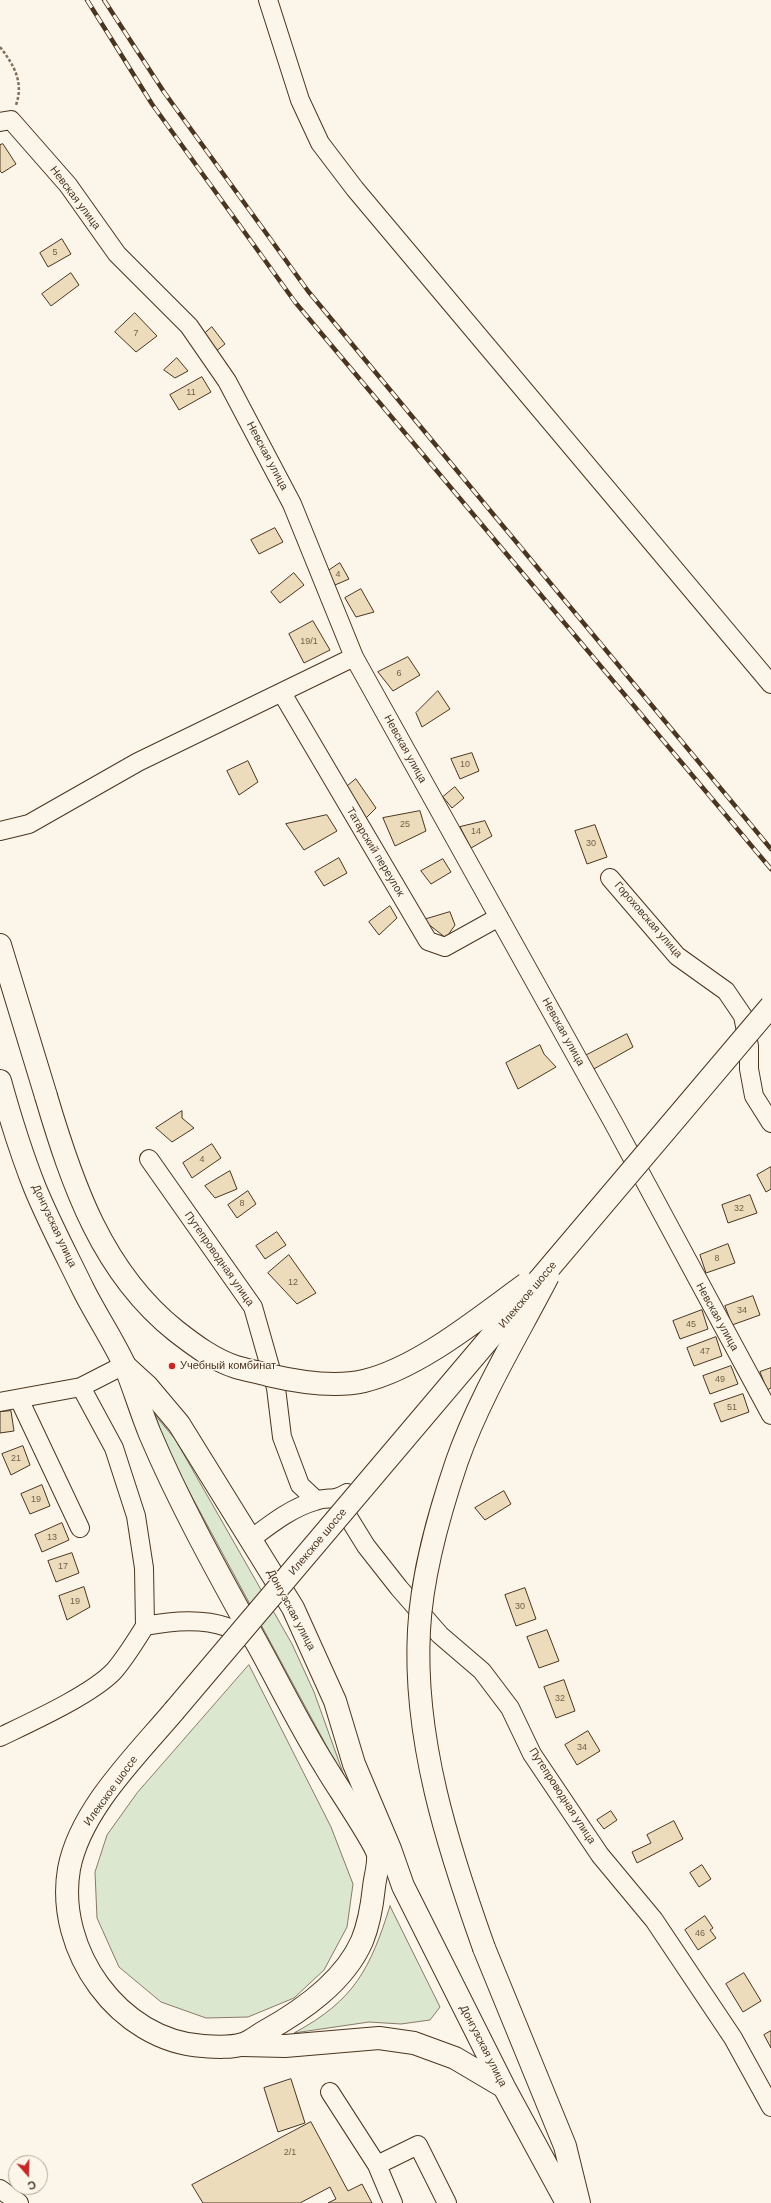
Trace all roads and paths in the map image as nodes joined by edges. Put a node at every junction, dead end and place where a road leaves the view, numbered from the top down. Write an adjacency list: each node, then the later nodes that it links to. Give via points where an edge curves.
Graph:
1 (268, 0): 5 (street, via 300,100 320,143 385,226)
2 (0, 48): 3 (path, via 10,60 19,78 18,100)
3 (5, 121): 4 (street, Невская улица, via 68,186 117,254 189,326 227,381 292,504)
4 (354, 658): 6 (street); 9 (street, Невская улица)
5 (771, 684)
6 (282, 693): 7 (street, via 138,762 29,824); 9 (street, Татарский переулок, via 428,941 445,947)
7 (0, 831)
8 (610, 878): 12 (street, Гороховская улица, via 677,956 726,992 744,1016)
9 (499, 917): 16 (street, Невская улица, via 614,1124)
10 (0, 945): 17 (main road, bridge, via 64,1157 83,1206 104,1246 128,1283 158,1317 196,1347 235,1367 316,1384 363,1381 433,1350)
11 (771, 1006): 17 (main road, Илекское шоссе, bridge)
12 (749, 1046): 14 (street, Гороховская улица, via 749,1069 754,1096); 16 (street)
13 (0, 1081): 18 (main road, Донгузская улица, via 35,1189)
14 (771, 1123)
15 (149, 1159): 24 (street, Путепроводная улица, via 253,1307 276,1388 282,1437 300,1485)
16 (640, 1176): 22 (street, Невская улица); 23 (street, via 385,1470)
17 (553, 1265): 32 (main road, Илекское шоссе, bridge, via 122,1772 88,1819 75,1849 69,1870 69,1919 83,1962 97,1984 114,2003 140,2025 166,2039 192,2045); 42 (main road, bridge, via 483,1400 458,1460 438,1526 425,1582 419,1629 420,1684 425,1732 436,1789 461,1883 484,1948 565,2146)
18 (124, 1365): 19 (street); 26 (main road, Донгузская улица, via 147,1386 179,1424); 28 (main road, Донгузская улица, via 154,1441 185,1507)
19 (82, 1387): 20 (street); 27 (street, via 114,1448 136,1516 144,1568)
20 (19, 1399): 21 (street); 25 (street)
21 (0, 1402)
22 (771, 1415)
23 (337, 1499): 24 (street); 35 (street, Путепроводная улица, via 366,1546 399,1588 440,1635 482,1671 510,1708 532,1754 600,1855 654,1920 733,2038)
24 (316, 1500): 26 (street, via 281,1516)
25 (80, 1528)
26 (251, 1539): 31 (main road, Донгузская улица, via 293,1608 317,1657 335,1701 354,1764 390,1848)
27 (145, 1626): 28 (street, via 167,1621 201,1622 226,1626); 29 (street, via 131,1650 113,1672 80,1696)
28 (255, 1641): 30 (main road, Донгузская улица, via 323,1763)
29 (0, 1737)
30 (378, 1853): 31 (main road, Донгузская улица); 32 (main road, via 370,1916 361,1944 344,1969 293,2016)
31 (403, 1886): 33 (main road, Донгузская улица)
32 (242, 2045): 33 (main road, Илекское шоссе, via 285,2046 379,2038 414,2043 455,2058)
33 (504, 2088): 41 (main road, Донгузская улица)
34 (330, 2092): 36 (street)
35 (771, 2107)
36 (377, 2165): 39 (street); 40 (street, via 418,2145)
37 (0, 2189): 38 (street)
38 (19, 2203)
39 (393, 2203)
40 (447, 2203)
41 (567, 2203)
42 (579, 2203)

